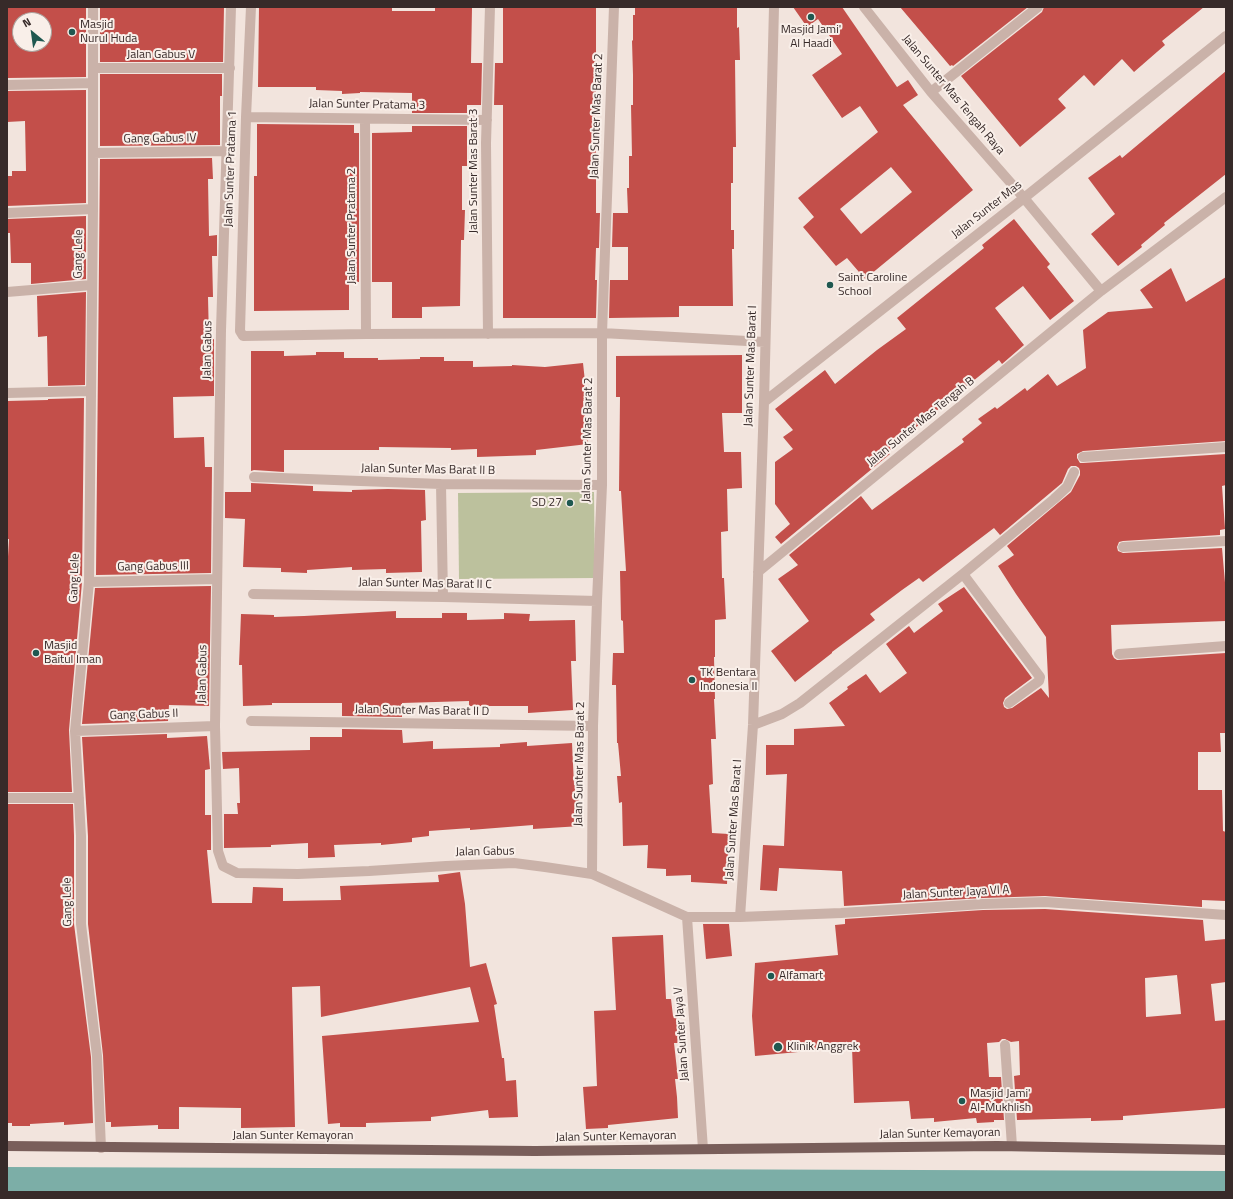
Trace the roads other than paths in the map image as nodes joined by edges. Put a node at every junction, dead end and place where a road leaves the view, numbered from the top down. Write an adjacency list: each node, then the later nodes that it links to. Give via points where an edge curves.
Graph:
1 (93, 7): 10 (street, Gang Lele)
2 (231, 7): 11 (street, Jalan Gabus)
3 (251, 7): 15 (street, Jalan Sunter Pratama 1)
4 (490, 7): 17 (street, Jalan Sunter Mas Barat 3)
5 (614, 7): 27 (street, Jalan Sunter Mas Barat 2)
6 (774, 7): 30 (street, Jalan Sunter Mas Barat I)
7 (1038, 7): 14 (street)
8 (866, 8): 14 (street, Jalan Sunter Mas Tengah Raya)
9 (1226, 36): 21 (street, Jalan Sunter Mas)
10 (93, 68): 11 (street, Jalan Gabus V); 12 (street, Gang Lele)
11 (230, 68): 18 (street, Jalan Gabus)
12 (93, 83): 13 (street); 19 (street, Gang Lele)
13 (7, 85)
14 (931, 92): 21 (street, Jalan Sunter Mas Tengah Raya)
15 (246, 117): 16 (street, Jalan Sunter Pratama 3); 28 (street, Jalan Sunter Pratama 1, via 240,331 243,336)
16 (365, 119): 17 (street, Jalan Sunter Pratama 3); 28 (street, Jalan Sunter Pratama 2)
17 (487, 120): 29 (street, Jalan Sunter Mas Barat 3)
18 (227, 151): 19 (street, Gang Gabus IV); 44 (street, Jalan Gabus)
19 (93, 153): 22 (street, Gang Lele)
20 (1226, 197): 25 (street, Jalan Sunter Mas Tengah B)
21 (1024, 198): 25 (street); 33 (street, Jalan Sunter Mas)
22 (92, 209): 23 (street); 24 (street, Gang Lele)
23 (7, 213)
24 (92, 285): 26 (street); 31 (street, Gang Lele)
25 (1100, 291): 42 (street, Jalan Sunter Mas Tengah B)
26 (7, 292)
27 (602, 333): 29 (street); 30 (street); 39 (street, Jalan Sunter Mas Barat 2)
28 (366, 334): 29 (street)
29 (488, 334)
30 (765, 342): 33 (street, Jalan Sunter Mas Barat I)
31 (91, 391): 32 (street); 45 (street, Gang Lele)
32 (7, 393)
33 (764, 402): 42 (street, Jalan Sunter Mas Barat I)
34 (1226, 447): 35 (street)
35 (1083, 457)
36 (1074, 472): 43 (street, via 1067,487 1054,499)
37 (254, 477): 38 (street, Jalan Sunter Mas Barat II B)
38 (441, 484): 39 (street, Jalan Sunter Mas Barat II B); 47 (street)
39 (602, 484): 48 (street, Jalan Sunter Mas Barat 2)
40 (1226, 541): 41 (street)
41 (1123, 547)
42 (758, 572): 53 (street, Jalan Sunter Mas Barat I)
43 (963, 574): 51 (street, via 1040,677 1039,681); 53 (street, via 796,706)
44 (218, 579): 45 (street, Gang Gabus III); 54 (street, Jalan Gabus)
45 (89, 582): 56 (street, Gang Lele)
46 (253, 594): 47 (street, Jalan Sunter Mas Barat II C)
47 (443, 596): 48 (street, Jalan Sunter Mas Barat II C)
48 (597, 601): 55 (street, Jalan Sunter Mas Barat 2)
49 (1226, 646): 50 (street)
50 (1119, 654)
51 (1009, 703)
52 (251, 721): 55 (street, Jalan Sunter Mas Barat II D)
53 (753, 725): 62 (street, Jalan Sunter Mas Barat I)
54 (215, 726): 56 (street, Gang Gabus II); 59 (street, Jalan Gabus, via 218,851 223,866 237,872 298,874 514,863)
55 (593, 726): 59 (street, Jalan Sunter Mas Barat 2)
56 (75, 731): 58 (street, Gang Lele)
57 (7, 798): 58 (street)
58 (79, 798): 66 (street, Gang Lele, via 81,924 97,1056)
59 (592, 874): 61 (street, Jalan Gabus)
60 (1226, 915): 62 (street, Jalan Sunter Jaya VI A, via 1045,902)
61 (687, 916): 62 (street, Jalan Sunter Jaya VI A); 67 (street, Jalan Sunter Jaya V)
62 (740, 917)
63 (1005, 1045): 65 (street)
64 (7, 1146): 66 (main road, Jalan Sunter Kemayoran)
65 (1012, 1146): 67 (main road, Jalan Sunter Kemayoran); 68 (main road, Jalan Sunter Kemayoran)
66 (101, 1148): 67 (main road, Jalan Sunter Kemayoran, via 527,1151)
67 (703, 1149)
68 (1226, 1150)

